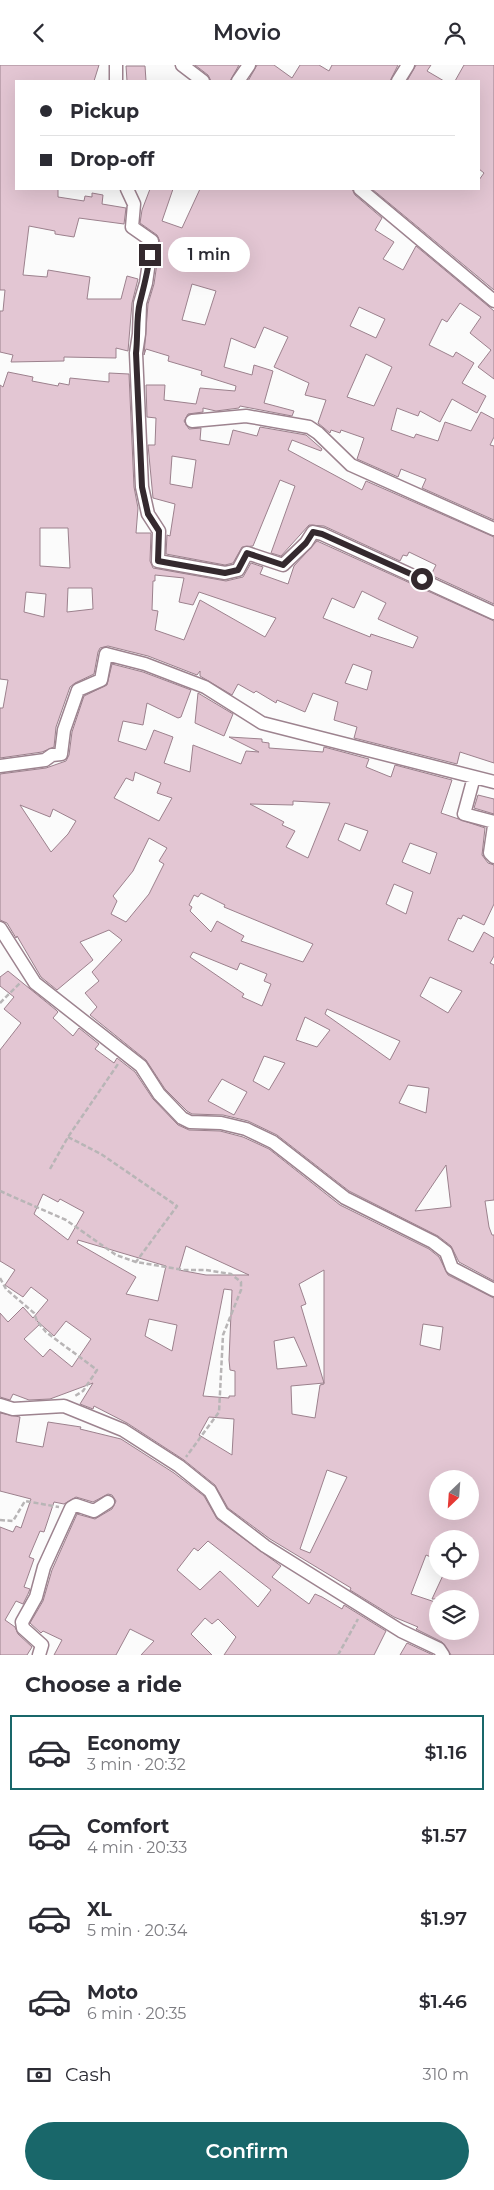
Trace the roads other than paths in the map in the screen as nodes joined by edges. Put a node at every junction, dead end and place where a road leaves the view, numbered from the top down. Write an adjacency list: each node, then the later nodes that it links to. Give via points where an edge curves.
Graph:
1 (116, 65): 5 (street)
2 (182, 65): 6 (street)
3 (249, 65): 7 (street)
4 (408, 65): 8 (street)
5 (116, 80)
6 (202, 80)
7 (239, 80)
8 (399, 80)
9 (127, 190): 14 (street, via 134,204 132,227 152,241 140,303 136,353 142,487 148,514 159,531 158,561 225,573 238,570 247,553 283,565 313,532)
10 (361, 190): 11 (street)
11 (494, 301)
12 (192, 421): 13 (street, via 246,416 309,427 352,465)
13 (494, 529)
14 (494, 613)
15 (0, 766): 16 (street, via 45,760 61,753 64,731 78,690 101,680 106,654 206,687 262,723)
16 (474, 777): 17 (street); 18 (street, via 464,814)
17 (494, 782)
18 (494, 822)
19 (494, 827): 20 (street, via 490,853)
20 (494, 857)
21 (0, 928): 22 (street, via 35,983 141,1066 159,1094 182,1117 190,1122 221,1123 246,1129 273,1142 344,1198 433,1242 446,1252 452,1268)
22 (494, 1290)
23 (0, 1405): 26 (street, via 12,1409 68,1408 123,1430 179,1466 210,1491 222,1513 265,1546)
24 (108, 1502): 25 (street, via 94,1511 76,1505 71,1509 44,1567 36,1597 22,1622 23,1628 42,1645)
25 (39, 1655)
26 (444, 1655)

